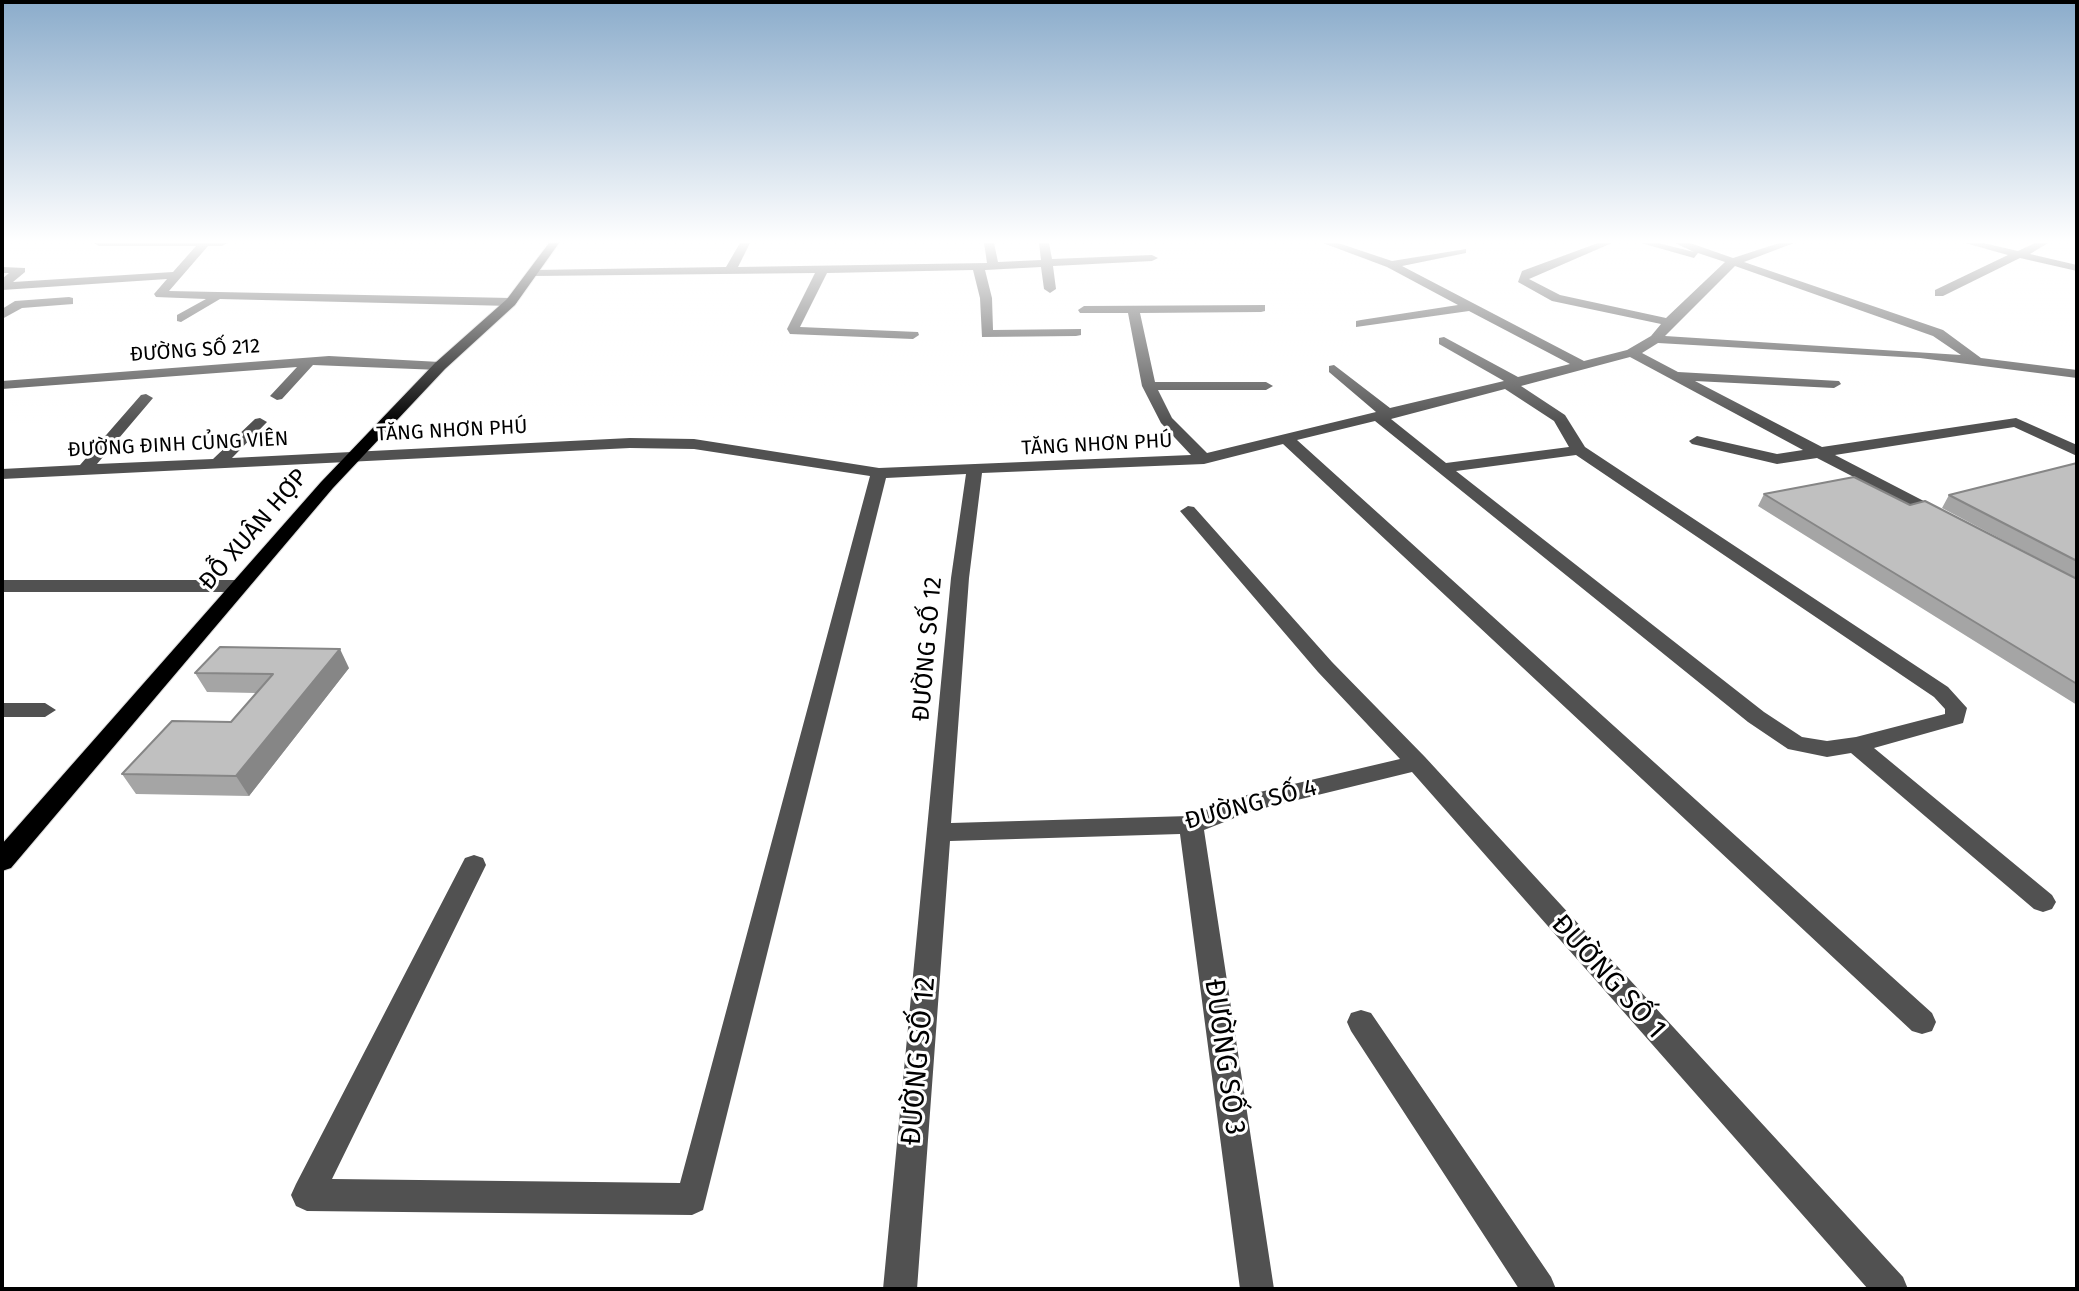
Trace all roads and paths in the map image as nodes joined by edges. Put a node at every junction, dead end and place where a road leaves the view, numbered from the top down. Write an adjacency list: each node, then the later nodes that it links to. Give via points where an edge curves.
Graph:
1 (32, 303): 14 (street)
2 (207, 303): 15 (street)
3 (510, 303): 25 (main road, ĐỖ XUÂN HỢP)
4 (806, 303): 19 (street, via 795,331)
5 (986, 303): 18 (street, via 987,334)
6 (1463, 303): 10 (street)
7 (1581, 303): 16 (street)
8 (1689, 303): 16 (street, TĂNG NHƠN PHÚ)
9 (1852, 303): 23 (street, via 1938,333)
10 (1470, 307): 17 (street); 26 (street)
11 (1261, 308): 12 (street)
12 (1133, 309): 13 (street); 33 (street)
13 (1084, 310)
14 (2, 315)
15 (181, 318)
16 (1669, 322): 20 (street, TĂNG NHƠN PHÚ)
17 (1361, 324)
18 (1076, 332)
19 (913, 335)
20 (1656, 339): 22 (street, TĂNG NHƠN PHÚ); 23 (street)
21 (1444, 341): 30 (street)
22 (1632, 353): 26 (street, TĂNG NHƠN PHÚ); 29 (street)
23 (1974, 358): 28 (street)
24 (309, 362): 25 (street, ĐƯỜNG SỐ 212); 32 (street, ĐƯỜNG SỐ 212); 35 (street)
25 (440, 366): 44 (main road, ĐỖ XUÂN HỢP)
26 (1586, 367): 30 (street, TĂNG NHƠN PHÚ)
27 (1334, 369): 37 (street)
28 (2077, 374)
29 (1671, 376): 31 (street); 43 (street)
30 (1513, 384): 37 (street, TĂNG NHƠN PHÚ); 41 (street, via 1560,418)
31 (1834, 384)
32 (2, 385)
33 (1149, 386): 34 (street); 45 (street, via 1166,420)
34 (1266, 386)
35 (277, 396)
36 (146, 398): 48 (street)
37 (1385, 416): 39 (street, TĂNG NHƠN PHÚ); 47 (street)
38 (260, 422): 46 (street)
39 (1289, 441): 45 (street, TĂNG NHƠN PHÚ); 66 (street)
40 (1697, 441): 43 (street, via 1777,459)
41 (1579, 450): 47 (street); 58 (street, via 1941,692 1956,708 1955,718)
42 (2077, 451): 43 (street, via 2016,422)
43 (1821, 454): 53 (street)
44 (356, 455): 46 (street, ĐƯỜNG ĐINH CỦNG VIÊN); 50 (street, TĂNG NHƠN PHÚ, via 694,444); 55 (main road, ĐỖ XUÂN HỢP)
45 (1204, 459): 49 (street, TĂNG NHƠN PHÚ)
46 (219, 462): 48 (street, ĐƯỜNG ĐINH CỦNG VIÊN)
47 (1441, 468): 58 (street, via 1796,744 1827,749)
48 (85, 469): 51 (street, ĐƯỜNG ĐINH CỦNG VIÊN)
49 (974, 471): 50 (street, TĂNG NHƠN PHÚ); 61 (street, ĐƯỜNG SỐ 12)
50 (879, 473): 63 (street, via 692,1199 307,1195)
51 (2, 474)
52 (1188, 511): 59 (street, ĐƯỜNG SỐ 1)
53 (1956, 525)
54 (2, 586): 55 (street)
55 (238, 586): 62 (main road, ĐỖ XUÂN HỢP)
56 (2, 710): 57 (street)
57 (45, 710)
58 (1856, 745): 64 (street)
59 (1417, 763): 60 (street, ĐƯỜNG SỐ 4, via 1247,804); 70 (street, ĐƯỜNG SỐ 1)
60 (1191, 825): 61 (street, ĐƯỜNG SỐ 4); 68 (street, ĐƯỜNG SỐ 3)
61 (938, 832): 67 (street, ĐƯỜNG SỐ 12)
62 (2, 861)
63 (474, 865)
64 (2043, 902)
65 (1361, 1022): 69 (street)
66 (1922, 1022)
67 (900, 1289)
68 (1257, 1289)
69 (1539, 1289)
70 (1891, 1289)

